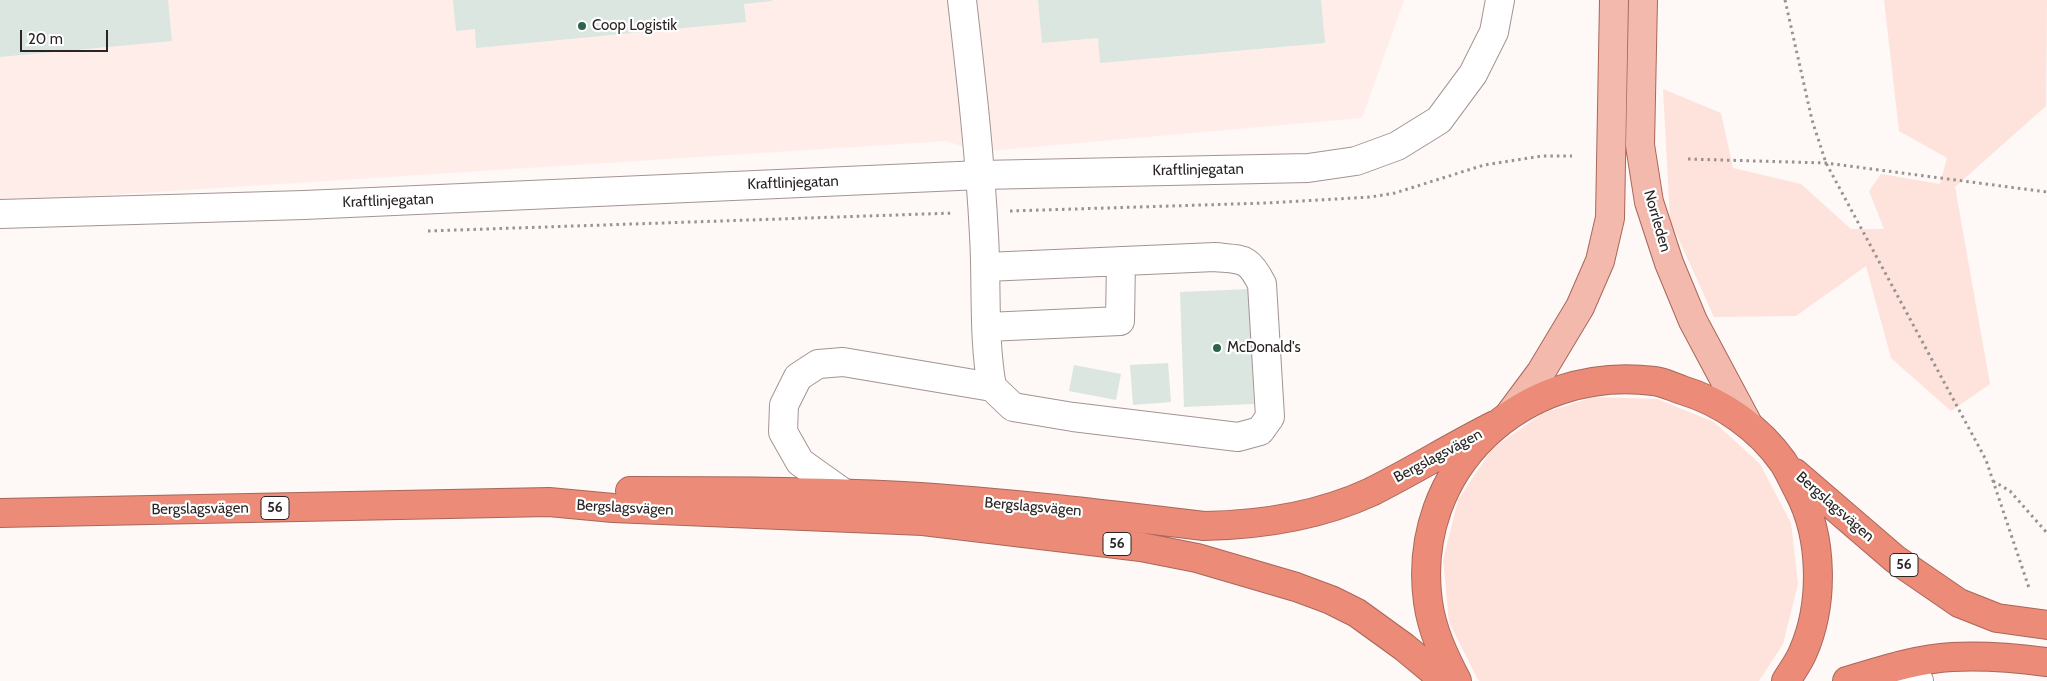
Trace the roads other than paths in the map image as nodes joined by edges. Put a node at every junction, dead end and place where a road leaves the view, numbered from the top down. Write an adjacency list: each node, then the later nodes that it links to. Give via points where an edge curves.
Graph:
1 (962, 0): 5 (street)
2 (1500, 0): 5 (street, Kraftlinjegatan, via 1494,32 1473,74 1439,120 1397,146 1356,161 1308,168)
3 (1614, 0): 11 (main road, via 1610,218 1600,261 1580,307 1541,372)
4 (1643, 0): 12 (main road, Norrleden, via 1640,145 1649,202 1693,321)
5 (981, 175): 6 (street, Kraftlinjegatan, via 324,204); 8 (street)
6 (0, 214)
7 (1121, 261): 8 (street); 9 (street, via 1120,321); 10 (street, via 1215,258 1245,260 1254,269 1262,284 1270,417 1260,431 1238,437 1073,417 1013,407)
8 (986, 266): 9 (street)
9 (987, 327): 10 (street)
10 (992, 387): 14 (street, via 843,362 818,364 798,377 784,404 783,432 800,462)
11 (1502, 420): 12 (highway, 56, via 1554,391 1604,379 1655,381 1704,397); 14 (highway, Bergslagsvägen / 56, via 1369,492 1310,514 1253,524 1204,526 1003,504); 21 (highway, 56, via 1475,445 1453,476 1434,519 1428,547 1428,603 1444,657)
12 (1748, 424): 13 (highway, 56)
13 (1783, 463): 17 (highway, Bergslagsvägen / 56, via 1895,559 1959,603 1997,618); 22 (highway, 56, via 1806,506 1818,554 1817,604 1803,651)
14 (845, 494): 15 (highway, Bergslagsvägen / 56, via 612,491)
15 (549, 502): 16 (highway, Bergslagsvägen / 56); 20 (highway, Bergslagsvägen / 56, via 612,508 923,521 1141,547 1197,558 1296,587 1348,609 1404,646)
16 (0, 513)
17 (2047, 625)
18 (2047, 662): 19 (highway, via 1950,657)
19 (1910, 673): 23 (highway)
20 (1445, 681)
21 (1458, 681)
22 (1786, 681)
23 (1848, 681)

